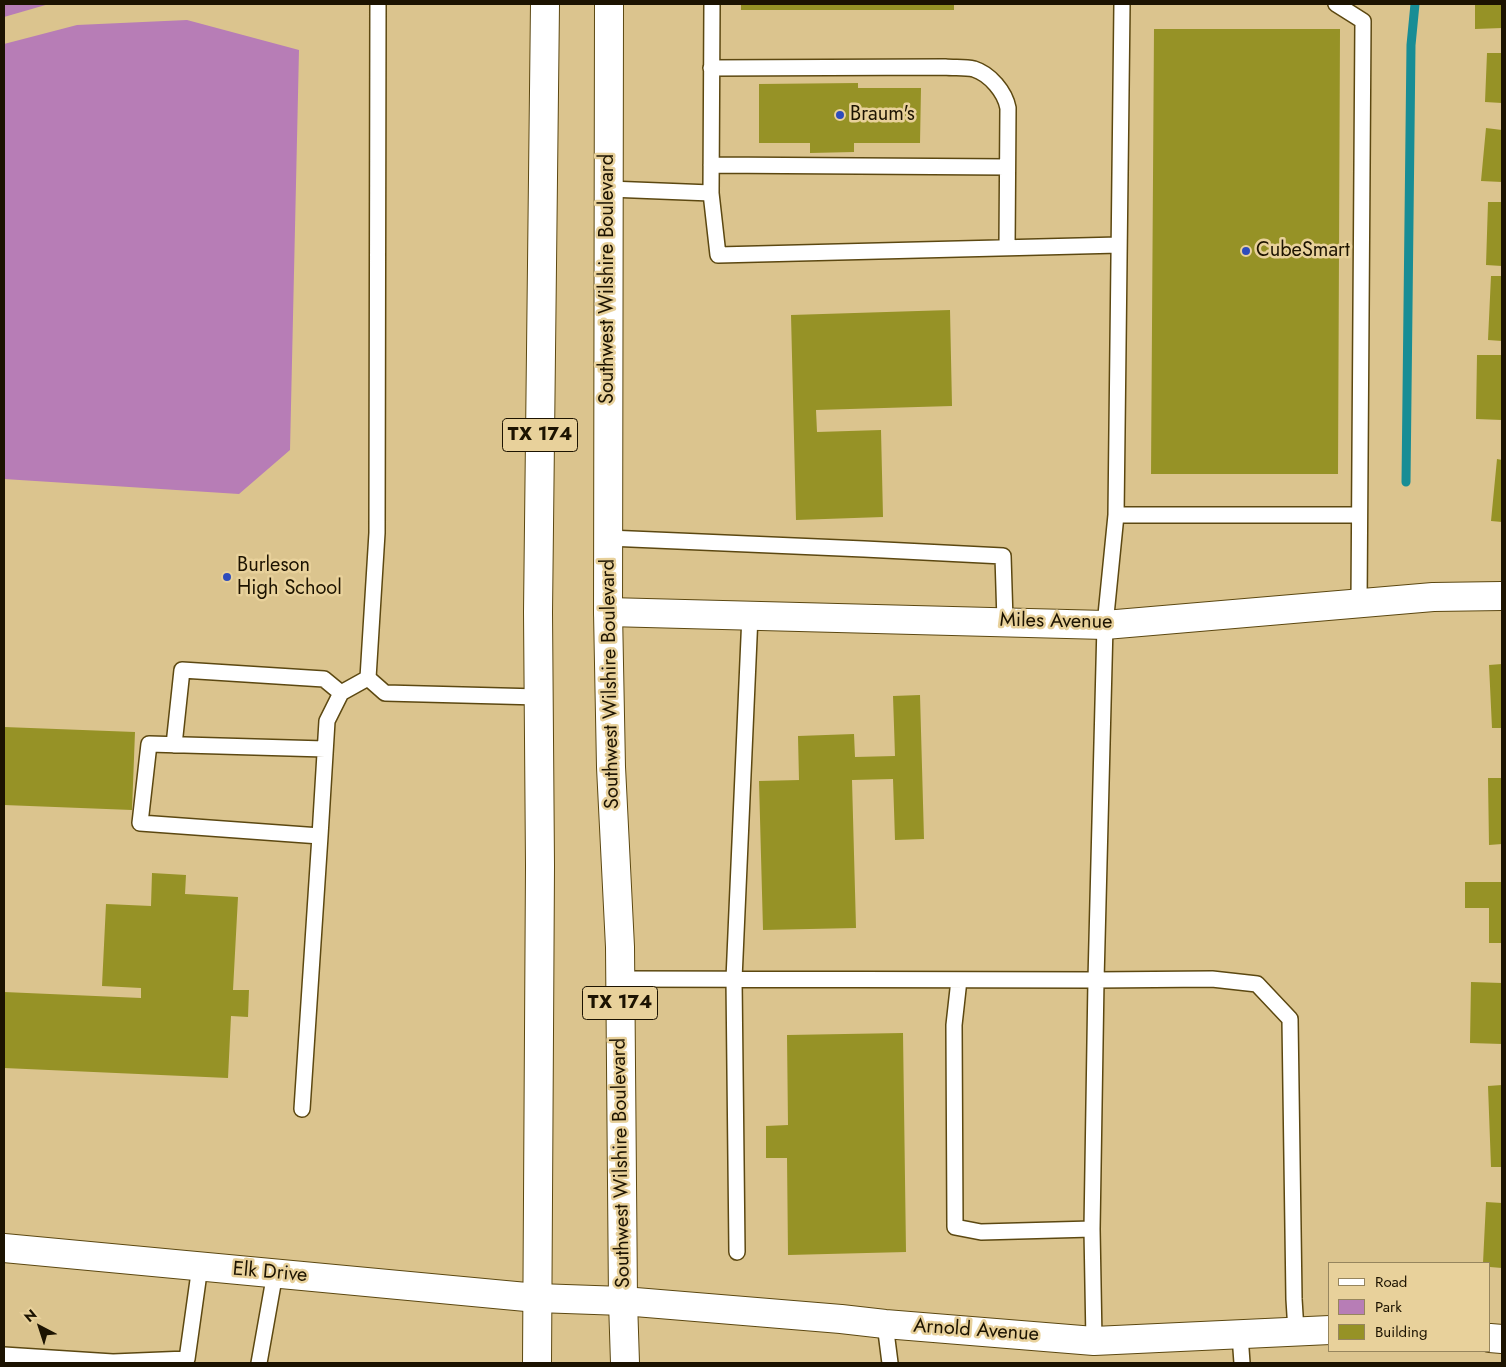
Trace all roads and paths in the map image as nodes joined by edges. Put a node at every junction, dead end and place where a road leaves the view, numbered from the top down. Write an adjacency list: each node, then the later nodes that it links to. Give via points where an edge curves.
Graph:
1 (378, 4): 23 (lane, via 377,533)
2 (545, 4): 25 (main road, TX 174)
3 (609, 4): 10 (main road, Southwest Wilshire Boulevard / TX 174)
4 (712, 4): 7 (lane)
5 (1122, 4): 12 (lane)
6 (1336, 4): 15 (lane, via 1363,21)
7 (711, 68): 8 (lane); 9 (lane, via 974,69 987,76 1007,102)
8 (711, 165): 9 (lane); 11 (lane)
9 (1007, 167): 13 (lane)
10 (608, 189): 11 (lane); 16 (main road, Southwest Wilshire Boulevard / TX 174)
11 (711, 193): 13 (lane, via 718,255)
12 (1119, 244): 13 (lane); 14 (lane)
13 (1007, 248)
14 (1116, 515): 15 (lane); 22 (lane)
15 (1359, 515): 18 (lane)
16 (608, 538): 19 (main road, Southwest Wilshire Boulevard / TX 174); 21 (lane, via 1003,556)
17 (1502, 596): 18 (main road, Miles Avenue)
18 (1359, 603): 22 (main road, Miles Avenue)
19 (608, 612): 20 (main road, Miles Avenue); 29 (main road, Southwest Wilshire Boulevard / TX 174)
20 (750, 615): 21 (main road, Miles Avenue); 30 (lane)
21 (1005, 621): 22 (main road, Miles Avenue)
22 (1105, 625): 32 (lane)
23 (368, 678): 24 (lane); 25 (lane, via 385,693)
24 (341, 693): 26 (lane, via 324,679 182,670); 27 (lane, via 327,721)
25 (539, 697): 39 (main road, TX 174)
26 (174, 745): 27 (lane); 28 (lane, via 149,744 140,824)
27 (326, 749): 28 (lane)
28 (320, 836): 33 (lane)
29 (620, 979): 30 (lane); 40 (main road, Southwest Wilshire Boulevard / TX 174)
30 (734, 979): 31 (lane); 36 (lane)
31 (958, 980): 32 (lane); 34 (lane, via 954,1025 955,1227 980,1232)
32 (1096, 980): 34 (lane); 43 (lane, via 1212,979 1256,984 1290,1019)
33 (302, 1109)
34 (1092, 1229): 45 (lane)
35 (4, 1248): 37 (main road, Elk Drive)
36 (737, 1252)
37 (200, 1266): 38 (main road, Elk Drive); 48 (lane)
38 (275, 1273): 39 (main road, Elk Drive); 50 (lane)
39 (537, 1298): 40 (main road, Elk Drive); 51 (main road, TX 174)
40 (623, 1301): 41 (main road, Arnold Avenue); 52 (main road, Southwest Wilshire Boulevard / TX 174)
41 (885, 1324): 45 (main road, Arnold Avenue); 53 (lane)
42 (1328, 1330): 43 (main road, Arnold Avenue)
43 (1296, 1331): 44 (main road, Arnold Avenue)
44 (1240, 1335): 45 (main road, Arnold Avenue); 54 (lane)
45 (1094, 1340)
46 (4, 1355): 47 (lane)
47 (24, 1360): 49 (lane)
48 (187, 1361): 49 (lane)
49 (130, 1362)
50 (259, 1363)
51 (537, 1363)
52 (625, 1363)
53 (890, 1363)
54 (1242, 1363)

